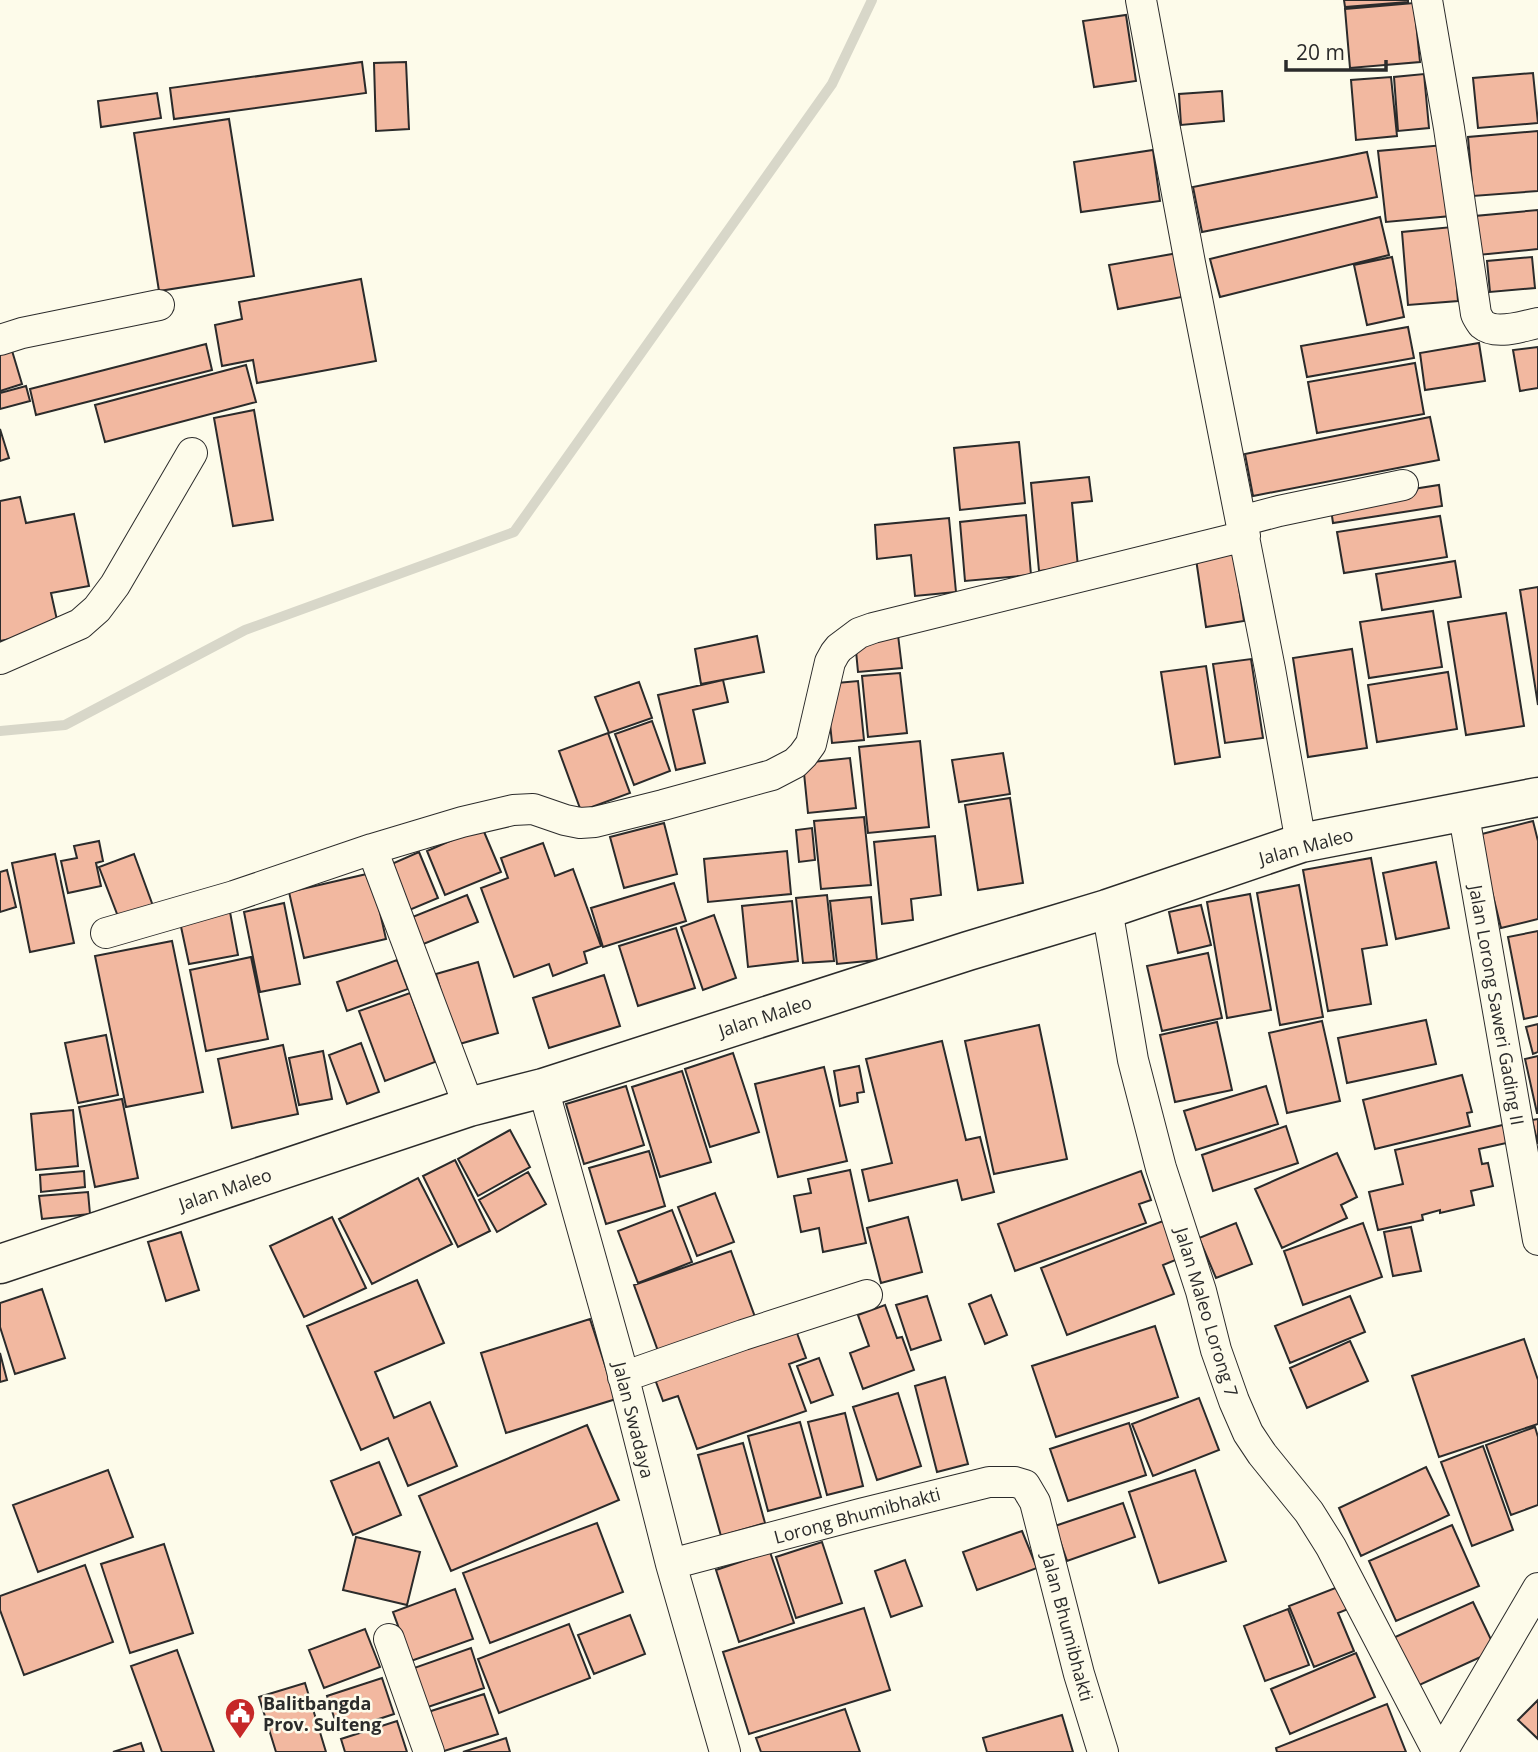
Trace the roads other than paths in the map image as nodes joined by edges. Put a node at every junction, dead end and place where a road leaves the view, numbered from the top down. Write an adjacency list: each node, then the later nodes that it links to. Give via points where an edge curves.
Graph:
1 (1141, 0): 8 (street)
2 (1427, 0): 4 (street, via 1475,314 1493,329)
3 (159, 305): 5 (street)
4 (1538, 324)
5 (0, 340)
6 (192, 453): 9 (street, via 97,610 80,624)
7 (1403, 485): 8 (street, via 1279,511)
8 (1243, 529): 12 (street); 13 (street, via 859,633 839,648 830,662 808,750 772,775 595,822 565,820 533,809 513,810)
9 (0, 659)
10 (1538, 797): 11 (street, Jalan Maleo)
11 (1463, 810): 12 (street, Jalan Maleo); 18 (street, Jalan Lorong Saweri Gading II)
12 (1301, 843): 14 (street, Jalan Maleo)
13 (372, 849): 15 (street); 17 (street)
14 (1107, 909): 16 (street, Jalan Maleo); 29 (street, Jalan Maleo Lorong 7, via 1133,1060 1234,1401 1248,1433 1331,1547)
15 (106, 933)
16 (544, 1088): 17 (street, Jalan Maleo); 21 (street, Jalan Swadaya)
17 (470, 1107): 19 (street, Jalan Maleo)
18 (1538, 1240)
19 (0, 1264)
20 (867, 1296): 21 (street)
21 (624, 1377): 23 (street, Jalan Swadaya)
22 (1035, 1502): 23 (street, Lorong Bhumibhakti, via 1025,1485 989,1482); 28 (street, Jalan Bhumibhakti)
23 (671, 1564): 27 (street, Jalan Swadaya)
24 (1538, 1588): 29 (street)
25 (389, 1639): 26 (street)
26 (429, 1752)
27 (725, 1752)
28 (1103, 1752)
29 (1440, 1752)

